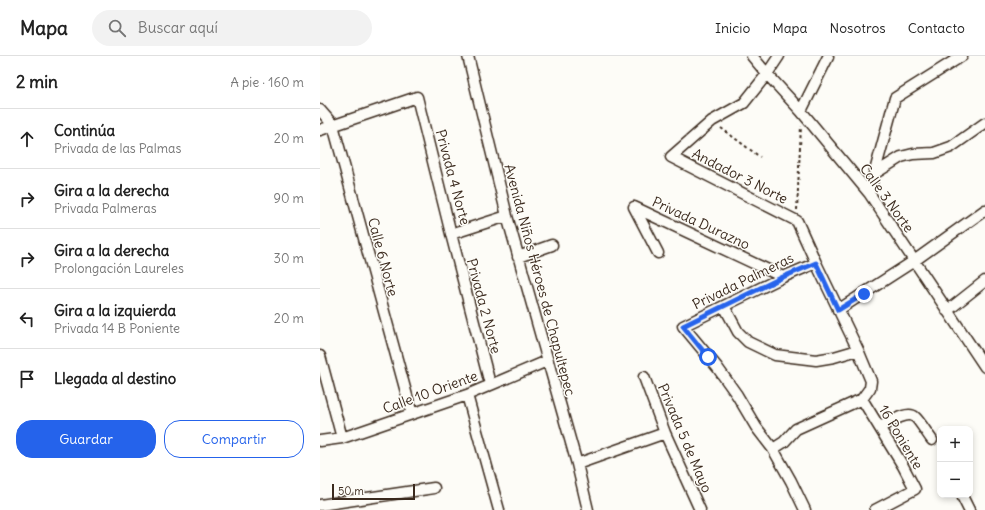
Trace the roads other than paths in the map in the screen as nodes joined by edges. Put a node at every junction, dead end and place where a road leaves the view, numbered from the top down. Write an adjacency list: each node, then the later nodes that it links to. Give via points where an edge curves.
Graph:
1 (468, 56): 15 (street, Avenida Niños Héroes de Chapultepec)
2 (752, 56): 6 (street, Calle 3 Norte)
3 (779, 56): 6 (street)
4 (962, 56): 12 (street, via 895,98)
5 (828, 58): 8 (street)
6 (767, 74): 8 (street, Calle 3 Norte); 21 (street, Andador 3 Norte, via 744,103 712,121 671,156 797,221)
7 (320, 110): 10 (street, Calle 6 Norte)
8 (801, 111): 13 (street, Calle 3 Norte)
9 (985, 122): 12 (street, via 951,147 934,153 913,154 901,158)
10 (333, 126): 11 (street); 16 (street, Privada 4 Norte, via 417,97); 35 (street, Calle 6 Norte)
11 (320, 130)
12 (874, 174): 13 (street)
13 (869, 193): 20 (street, Calle 3 Norte)
14 (985, 210): 20 (street)
15 (507, 216): 16 (street, Privada 4 Norte); 19 (street, Avenida Niños Héroes de Chapultepec)
16 (451, 234): 32 (street, Privada 2 Norte)
17 (552, 244): 19 (street)
18 (658, 253): 22 (street, Privada Durazno, via 634,207)
19 (518, 257): 29 (street, Avenida Niños Héroes de Chapultepec)
20 (914, 261): 25 (street); 26 (street, Calle 3 Norte)
21 (816, 263): 22 (street, Privada Palmeras); 25 (street)
22 (783, 277): 24 (street, Privada Palmeras)
23 (985, 281): 26 (street)
24 (724, 306): 27 (street, via 738,332 748,342 775,355 816,360); 41 (street, Privada Palmeras, via 683,326 717,367)
25 (838, 310): 27 (street)
26 (947, 311): 30 (street, Calle 3 Norte)
27 (858, 350): 34 (street, via 871,381 870,388)
28 (320, 356): 38 (street)
29 (547, 361): 32 (street, Calle 10 Oriente); 42 (street, Avenida Niños Héroes de Chapultepec)
30 (985, 366)
31 (644, 377): 37 (street, Privada 5 de Mayo)
32 (490, 384): 33 (street, Calle 10 Oriente)
33 (467, 395): 35 (street, Calle 10 Oriente); 47 (street)
34 (862, 399): 36 (street, 16 Poniente); 41 (street, via 796,429)
35 (412, 414): 38 (street, Calle 10 Oriente)
36 (880, 428): 39 (street, via 909,414 914,416); 50 (street, 16 Poniente, via 916,489)
37 (664, 433): 42 (street); 46 (street, Privada 5 de Mayo)
38 (342, 438): 40 (street, Calle 10 Oriente)
39 (932, 440)
40 (320, 441)
41 (773, 449): 49 (street)
42 (577, 464): 48 (street, Avenida Niños Héroes de Chapultepec)
43 (434, 488): 45 (street)
44 (963, 498): 51 (street)
45 (320, 506)
46 (696, 509)
47 (499, 510)
48 (588, 510)
49 (804, 510)
50 (875, 510)
51 (970, 510)

